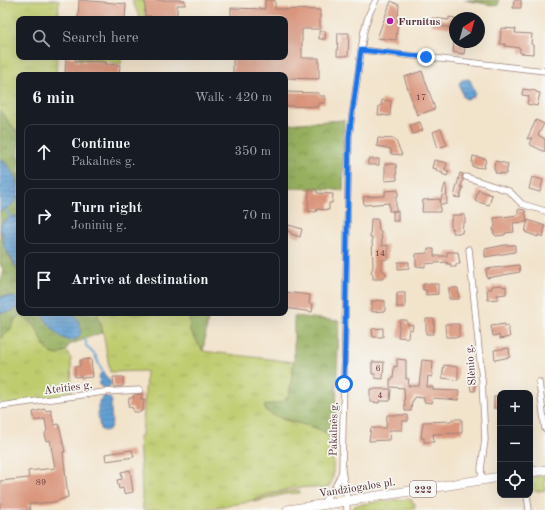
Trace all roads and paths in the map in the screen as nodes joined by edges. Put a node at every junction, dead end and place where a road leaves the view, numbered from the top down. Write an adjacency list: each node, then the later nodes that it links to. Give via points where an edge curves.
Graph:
1 (376, 0): 2 (street, Pakalnės g., via 366,22)
2 (361, 50): 3 (street); 12 (street, Pakalnės g., via 349,136)
3 (545, 71)
4 (466, 177): 5 (street, via 509,190 522,204)
5 (545, 211)
6 (469, 249): 15 (street, Slėnio g., via 482,380 485,440)
7 (539, 382): 10 (street)
8 (140, 390): 9 (street, Ateities g., via 104,392)
9 (0, 406)
10 (545, 429)
11 (545, 470): 13 (main road)
12 (342, 472): 17 (street, via 336,487); 18 (street, Pakalnės g.)
13 (533, 472)
14 (497, 478): 15 (main road, Vandžiogalos pl. / 222)
15 (482, 480): 18 (main road, Vandžiogalos pl. / 222)
16 (528, 498): 20 (street)
17 (321, 505): 18 (main road, Vandžiogalos pl. / 222); 19 (main road, Vandžiogalos pl. / 222)
18 (347, 505)
19 (288, 510)
20 (530, 510)

